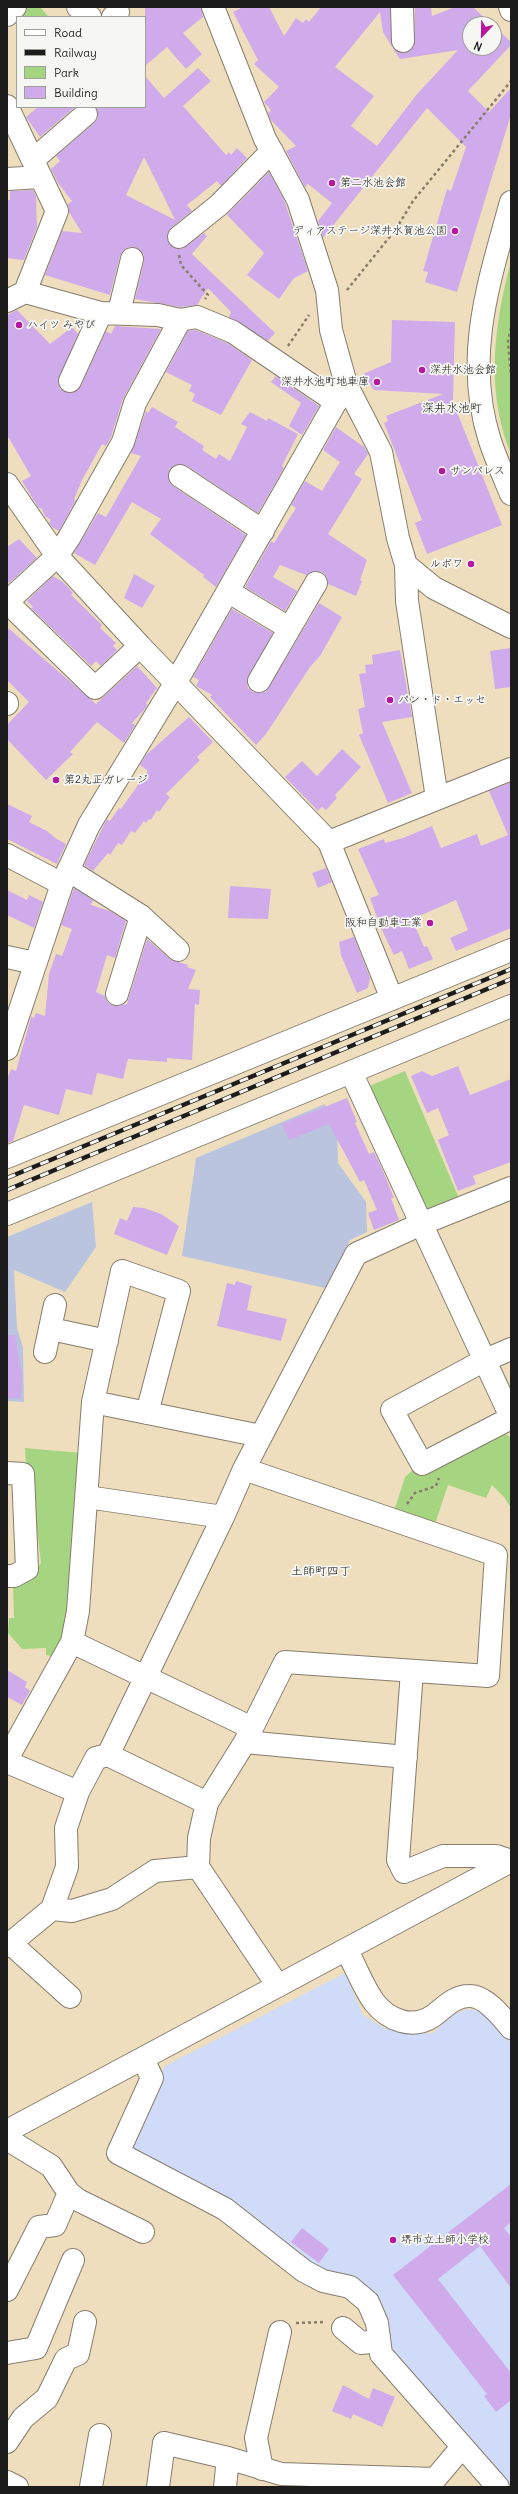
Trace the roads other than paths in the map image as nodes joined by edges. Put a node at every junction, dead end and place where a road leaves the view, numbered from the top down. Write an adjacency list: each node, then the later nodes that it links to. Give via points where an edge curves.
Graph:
1 (15, 7): 7 (street)
2 (78, 7): 8 (street)
3 (213, 7): 12 (street)
4 (402, 7): 9 (street)
5 (510, 7): 6 (street)
6 (511, 10)
7 (7, 15)
8 (89, 16)
9 (403, 41)
10 (7, 106): 13 (street)
11 (86, 114): 13 (street)
12 (272, 151): 16 (street, via 219,205); 22 (street, via 298,200 328,299)
13 (37, 169): 14 (street); 18 (street, via 57,211)
14 (7, 179)
15 (511, 202): 25 (street, via 482,307 479,382 490,440)
16 (179, 237)
17 (132, 259): 19 (street)
18 (16, 296): 19 (street)
19 (110, 312): 20 (street); 21 (street)
20 (186, 319): 22 (street, via 197,317 233,332 278,361); 27 (street, via 136,403 123,442)
21 (70, 381)
22 (341, 393): 26 (street); 28 (street, via 381,452)
23 (180, 476): 26 (street)
24 (7, 484): 27 (street)
25 (511, 494)
26 (263, 531): 30 (street)
27 (57, 556): 33 (street); 33 (street, via 7,602 95,688)
28 (406, 565): 31 (street, via 434,588); 37 (street, via 407,601)
29 (316, 583): 32 (street)
30 (229, 592): 32 (street); 35 (street)
31 (511, 627)
32 (289, 628): 34 (street)
33 (140, 646): 35 (street)
34 (259, 681)
35 (176, 682): 38 (street); 40 (street, via 89,825)
36 (511, 769): 37 (street)
37 (437, 798): 38 (street)
38 (329, 842): 47 (street)
39 (7, 855): 40 (street)
40 (65, 877): 41 (street); 45 (street)
41 (141, 916): 42 (street); 46 (street)
42 (178, 950)
43 (511, 950): 47 (street)
44 (7, 957): 45 (street)
45 (35, 963): 49 (street)
46 (118, 994)
47 (392, 999): 51 (street)
48 (511, 1006): 50 (street)
49 (7, 1049)
50 (351, 1072): 53 (street); 54 (street)
51 (7, 1157)
52 (511, 1188): 54 (street)
53 (7, 1214)
54 (421, 1224): 60 (street); 64 (street, via 356,1254)
55 (55, 1305): 56 (street)
56 (51, 1330): 57 (street); 59 (street)
57 (107, 1342): 61 (street); 62 (street, via 122,1271 179,1290)
58 (511, 1349): 60 (street)
59 (45, 1352)
60 (483, 1361): 63 (street); 63 (street, via 392,1410 422,1464)
61 (93, 1402): 62 (street); 67 (street)
62 (147, 1413): 64 (street)
63 (511, 1418)
64 (261, 1436): 65 (street)
65 (244, 1469): 68 (street); 71 (street, via 496,1555 488,1676)
66 (7, 1473): 69 (street, via 23,1474 27,1569 14,1576)
67 (86, 1497): 68 (street); 70 (street, via 78,1611)
68 (223, 1517): 72 (street)
69 (7, 1576)
70 (72, 1642): 72 (street); 76 (street)
71 (412, 1671): 73 (street, via 285,1662); 75 (street)
72 (145, 1676): 73 (street); 74 (street)
73 (248, 1735): 75 (street); 78 (street)
74 (108, 1754): 77 (street, via 96,1758); 78 (street)
75 (406, 1757): 79 (street, via 398,1860 404,1872 443,1856 496,1856)
76 (7, 1761): 77 (street)
77 (78, 1792): 81 (street, via 66,1828 67,1867)
78 (207, 1802): 80 (street, via 199,1838)
79 (511, 1861): 83 (street)
80 (198, 1867): 81 (street, via 155,1871 112,1899 72,1911); 84 (street)
81 (52, 1909): 82 (street)
82 (8, 1944): 85 (street)
83 (347, 1951): 84 (street); 86 (street, via 374,2002 394,2020 410,2023 431,2017 456,1998 470,1995 495,2008)
84 (278, 1986): 87 (street)
85 (70, 1997)
86 (511, 2028)
87 (142, 2059): 88 (street); 97 (street, via 152,2078 118,2153 224,2209 304,2271 323,2281 350,2288 368,2302 377,2323)
88 (7, 2131)
89 (7, 2139): 90 (street, via 51,2166)
90 (69, 2193): 91 (street); 93 (street, via 55,2225 39,2227)
91 (143, 2232)
92 (73, 2260): 98 (street, via 36,2348)
93 (8, 2290)
94 (85, 2322): 100 (street, via 78,2354 66,2359 47,2398 23,2418)
95 (343, 2328): 97 (street, via 361,2343)
96 (280, 2332): 103 (street, via 256,2438)
97 (380, 2342): 101 (street, via 381,2354)
98 (7, 2353)
99 (100, 2435): 107 (street)
100 (7, 2442)
101 (462, 2447): 105 (street, via 435,2479); 110 (street)
102 (228, 2458): 103 (street); 108 (street, via 164,2443); 109 (street)
103 (275, 2477): 105 (street)
104 (7, 2482): 106 (street)
105 (412, 2483)
106 (17, 2487)
107 (91, 2487)
108 (158, 2487)
109 (224, 2487)
110 (498, 2487)

